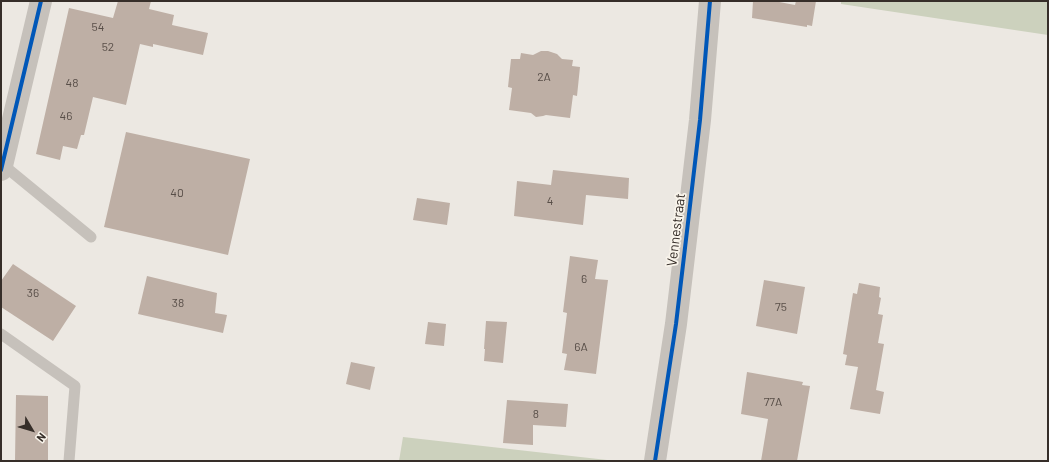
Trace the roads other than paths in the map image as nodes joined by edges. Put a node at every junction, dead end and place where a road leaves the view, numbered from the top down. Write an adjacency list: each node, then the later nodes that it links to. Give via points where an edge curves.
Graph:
1 (42, 1): 3 (street)
2 (710, 1): 7 (street, Vennestraat, via 688,232)
3 (2, 167): 4 (lane)
4 (91, 238)
5 (1, 334): 6 (lane, via 75,386)
6 (69, 461)
7 (655, 461)

